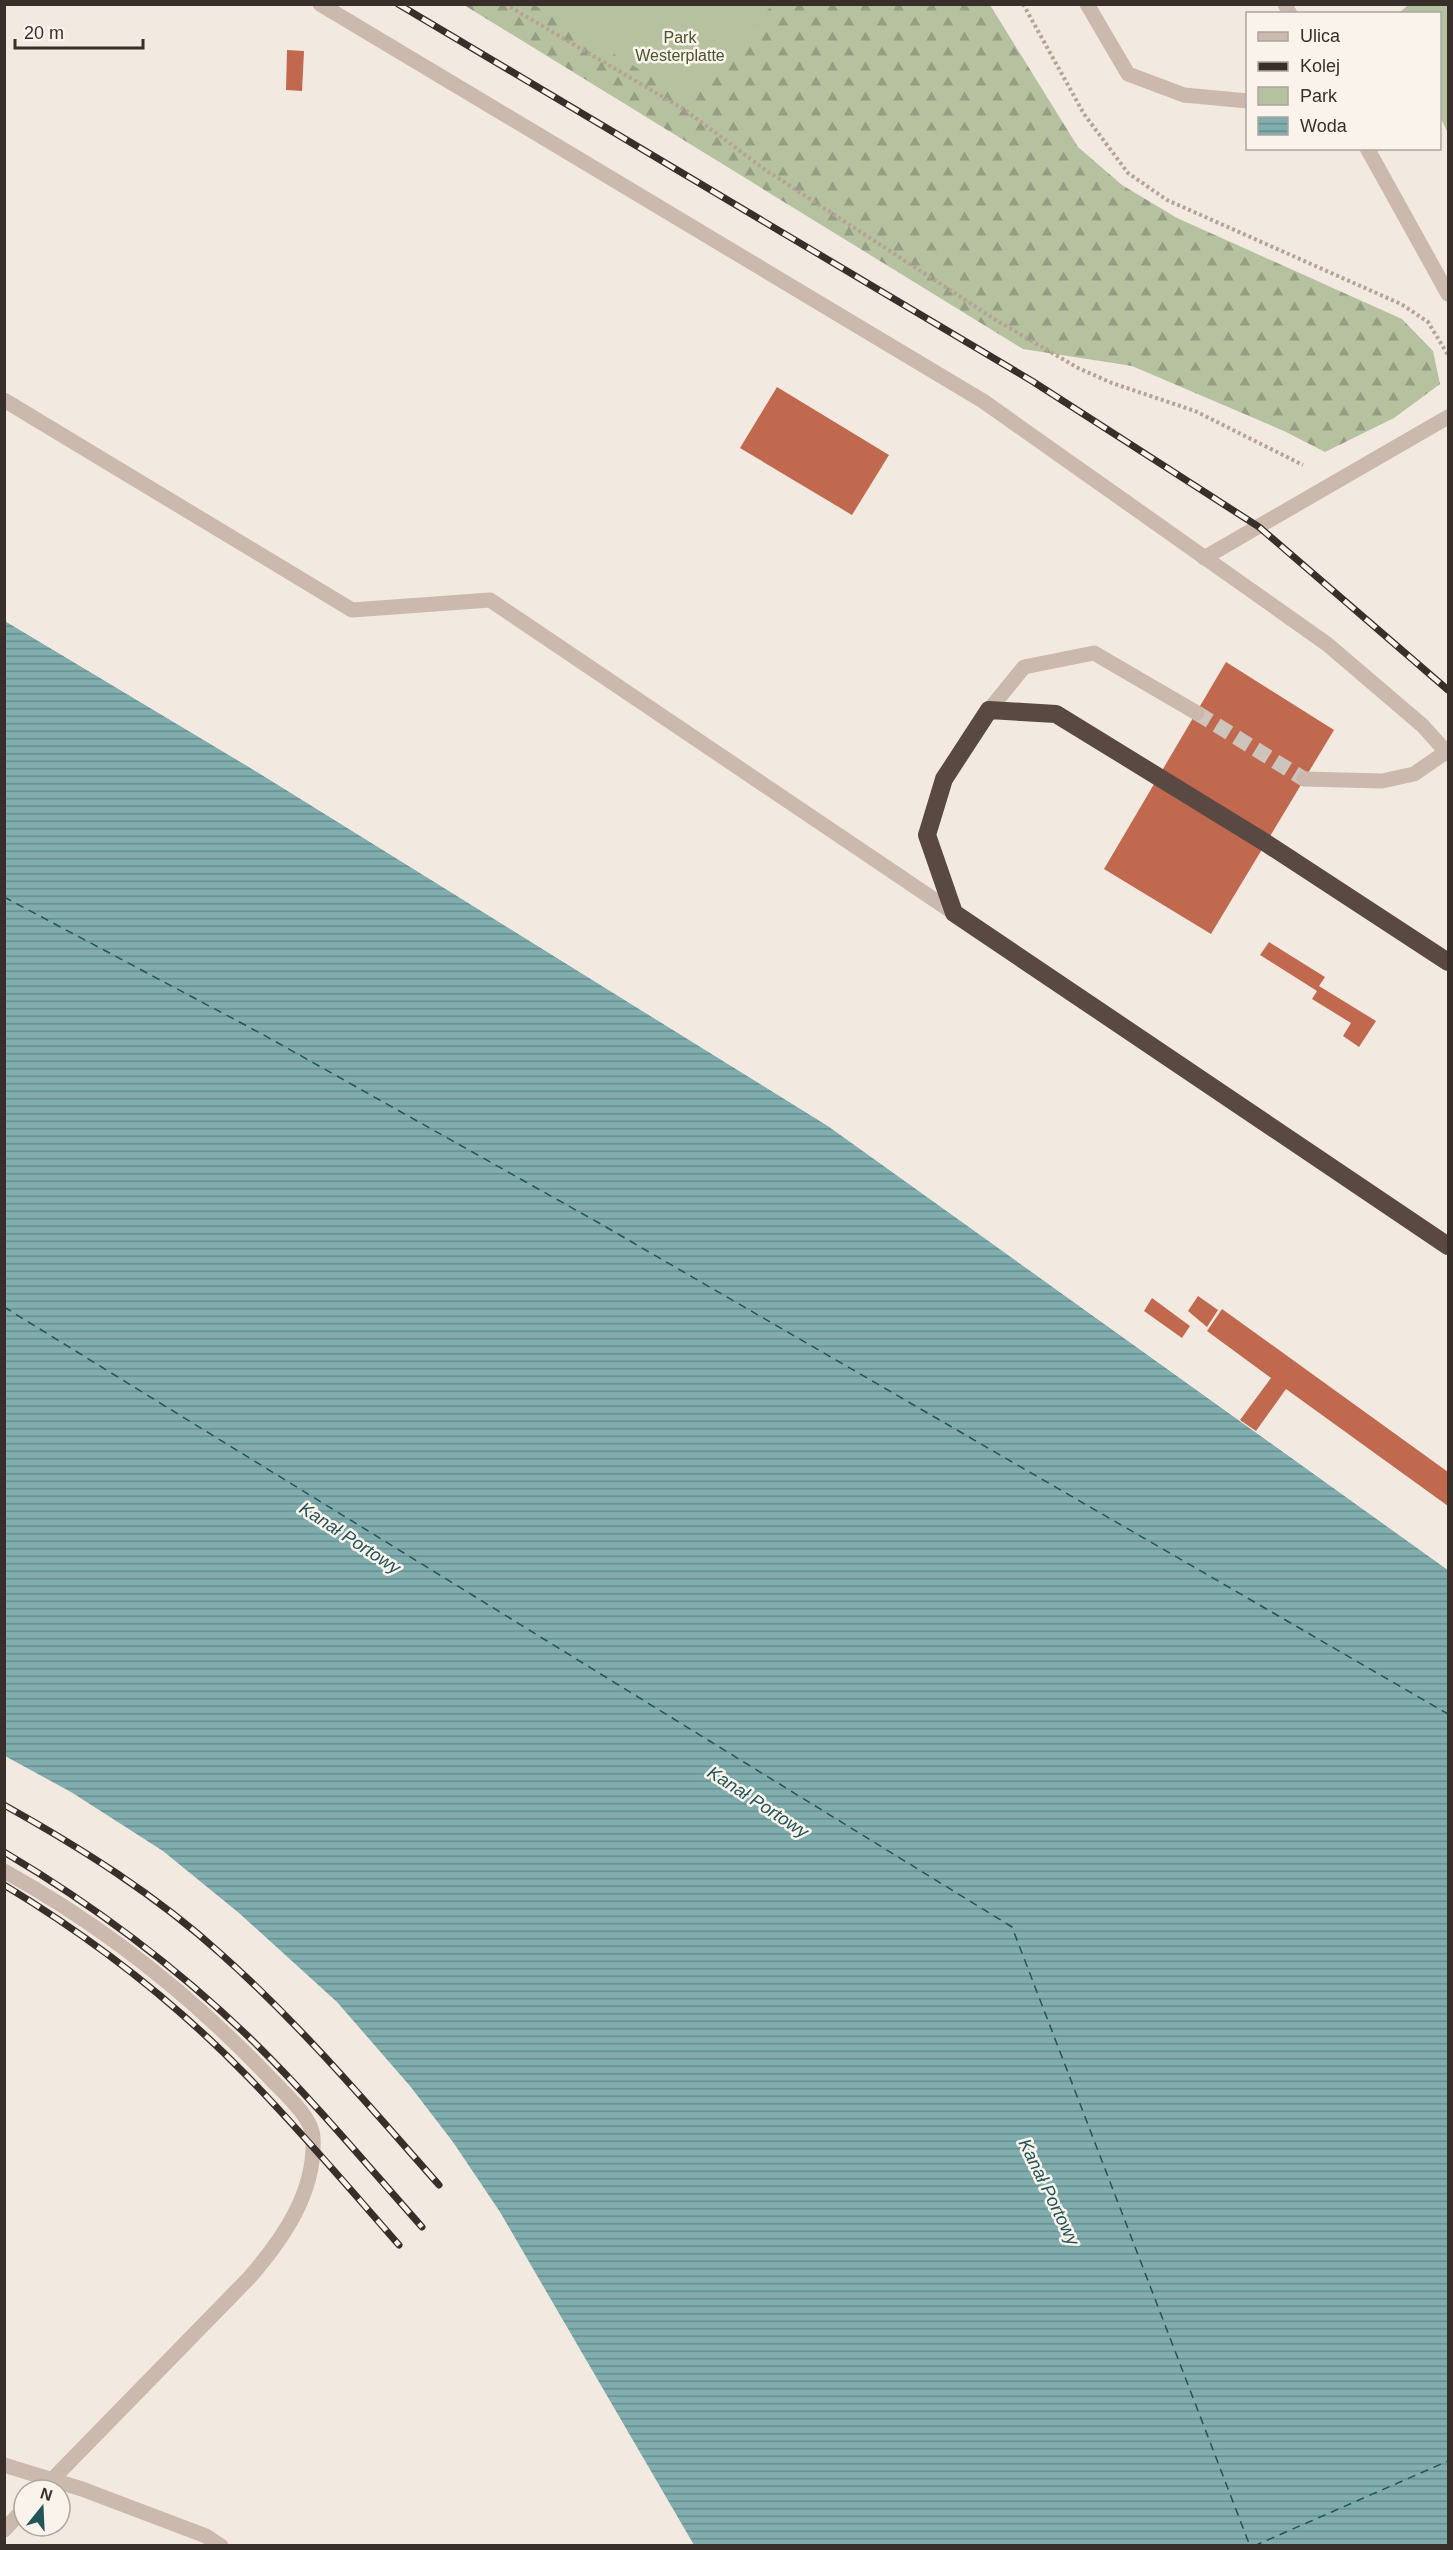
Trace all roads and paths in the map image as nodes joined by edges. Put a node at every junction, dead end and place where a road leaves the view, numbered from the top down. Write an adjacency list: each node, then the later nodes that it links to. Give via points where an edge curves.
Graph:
1 (320, 4): 12 (street, via 983,401)
2 (505, 4): 11 (path, via 685,110 774,176 999,322 1078,368 1195,411)
3 (1023, 4): 8 (path, via 1084,114 1128,174 1167,200 1401,304 1428,322)
4 (1087, 4): 5 (street, via 1128,74 1184,95)
5 (1246, 101)
6 (1368, 150): 7 (street)
7 (1449, 294)
8 (1449, 355)
9 (4, 400): 17 (street, via 352,610 490,600)
10 (1449, 417): 11 (street)
11 (1336, 482): 12 (street)
12 (1204, 558): 15 (street, via 1327,644 1423,726)
13 (989, 710): 14 (street, via 1023,667 1094,653); 17 (highway, via 944,778 927,836); 18 (highway, via 1056,714)
14 (1197, 712)
15 (1448, 753): 16 (street, via 1414,774 1382,781)
16 (1304, 779)
17 (954, 913): 19 (highway)
18 (1449, 962)
19 (1449, 1246)
20 (4, 1871): 23 (street, via 104,1932 162,1977 234,2040 301,2111 314,2135 309,2177 298,2208 276,2246)
21 (4, 2465): 22 (street)
22 (31, 2478)
23 (53, 2478)
24 (72, 2493): 25 (street, via 206,2536)
25 (221, 2546)

